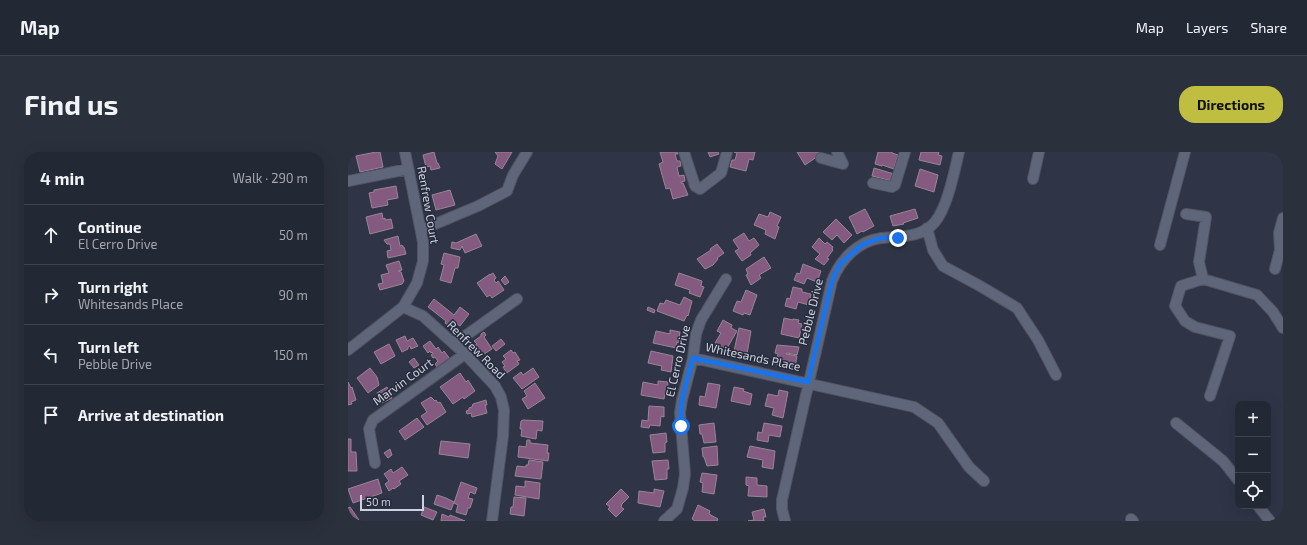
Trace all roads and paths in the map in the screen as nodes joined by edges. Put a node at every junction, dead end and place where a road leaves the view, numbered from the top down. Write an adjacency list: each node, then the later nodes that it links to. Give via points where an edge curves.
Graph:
1 (405, 152): 11 (street, Renfrew Court)
2 (526, 152): 18 (street, via 507,191)
3 (684, 152): 4 (street, via 695,186 700,189 721,173)
4 (727, 152)
5 (837, 152): 10 (street, via 843,164)
6 (904, 152): 14 (street, via 895,185 892,187)
7 (959, 152): 17 (street, Pebble Drive, via 945,205 935,222)
8 (1039, 152): 12 (street)
9 (1186, 152): 19 (street)
10 (821, 158)
11 (408, 169): 13 (street); 18 (street, Renfrew Court)
12 (1033, 178)
13 (348, 181)
14 (872, 183)
15 (1186, 214): 22 (street, via 1206,217 1199,262)
16 (1283, 218): 20 (street)
17 (927, 228): 30 (street, via 933,250 943,266 1017,308 1038,340); 31 (street, Pebble Drive, via 898,238 871,241 854,250 840,264 832,281)
18 (421, 230): 24 (street, Renfrew Court, via 423,261 417,283)
19 (1160, 245)
20 (1275, 269)
21 (726, 279): 29 (street, El Cerro Drive, via 701,320 696,334)
22 (1203, 279): 25 (street, via 1257,295 1273,312); 32 (street, via 1181,286 1174,306 1184,321 1195,327 1230,336)
23 (517, 299): 26 (street)
24 (403, 307): 26 (street, Renfrew Road, via 423,316); 27 (street)
25 (1283, 328)
26 (454, 344): 28 (street, Renfrew Road)
27 (348, 350)
28 (465, 354): 34 (street, Marvin Court, via 373,420 369,429); 38 (street, Renfrew Road, via 495,386 504,410)
29 (693, 358): 31 (street, Whitesands Place); 39 (street, El Cerro Drive, via 680,413 685,459 683,488 677,509)
30 (1056, 375)
31 (808, 382): 36 (street, Whitesands Place, via 914,408 938,423 969,467); 40 (street, Pebble Drive, via 782,500)
32 (1210, 396)
33 (1176, 423): 35 (street, via 1223,461)
34 (375, 463)
35 (1235, 476)
36 (984, 481)
37 (1260, 509): 41 (street)
38 (492, 521)
39 (664, 521)
40 (785, 521)
41 (1270, 521)

